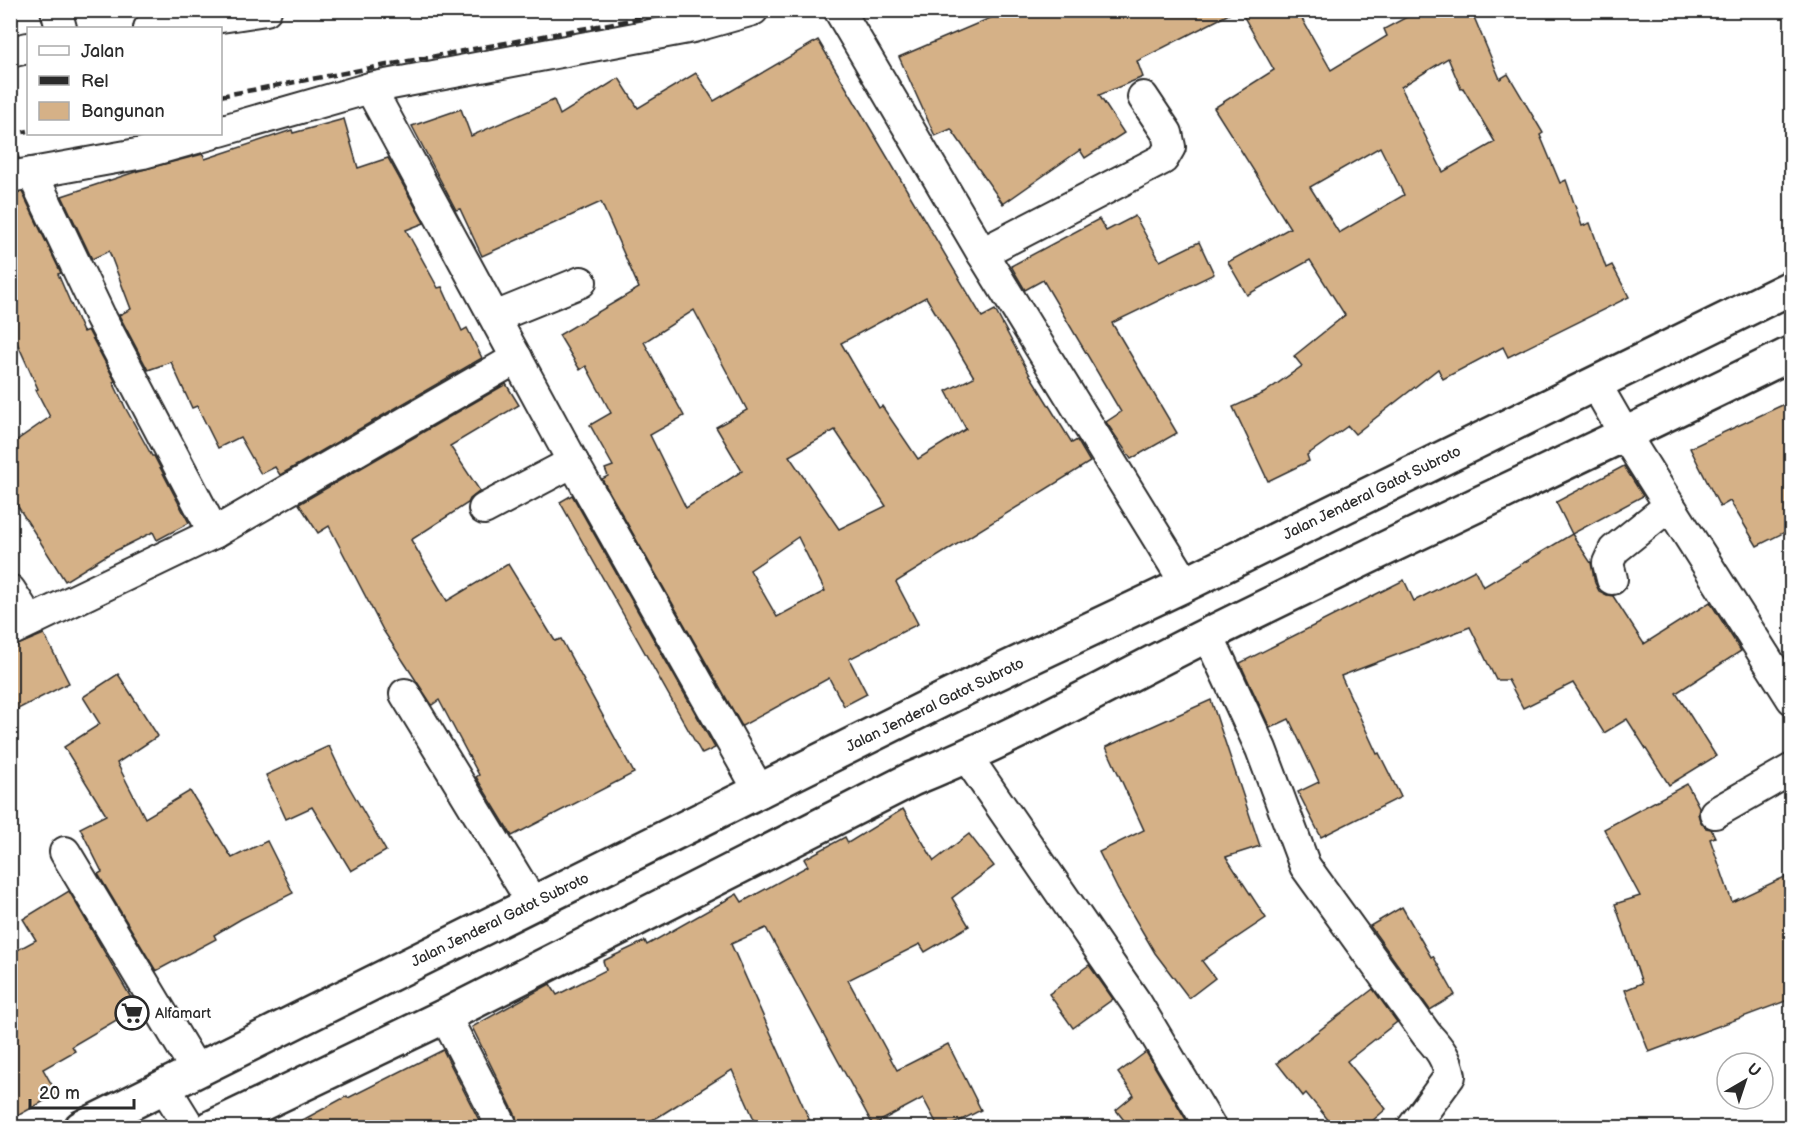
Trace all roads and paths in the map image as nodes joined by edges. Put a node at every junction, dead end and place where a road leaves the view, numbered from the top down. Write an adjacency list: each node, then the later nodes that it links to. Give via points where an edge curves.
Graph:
1 (56, 10): 5 (street)
2 (266, 10): 6 (street)
3 (753, 10): 9 (street, via 693,27)
4 (839, 10): 14 (street)
5 (61, 27)
6 (156, 27)
7 (27, 48): 8 (street)
8 (10, 52)
9 (370, 88): 11 (street); 17 (street)
10 (1143, 97): 14 (street, via 1167,133 1170,147 1163,159)
11 (222, 130)
12 (207, 135): 13 (street, via 143,153)
13 (22, 175): 25 (street)
14 (982, 253): 27 (street)
15 (581, 282): 17 (street)
16 (1791, 287): 20 (main road, Jalan Jenderal Gatot Subroto)
17 (495, 317): 19 (street)
18 (1791, 353): 21 (main road)
19 (517, 358): 22 (street); 25 (street)
20 (1595, 383): 21 (street); 27 (main road, Jalan Jenderal Gatot Subroto)
21 (1625, 435): 23 (street); 30 (main road)
22 (573, 462): 24 (street); 35 (street)
23 (1669, 506): 26 (street, via 1614,550 1608,563); 32 (street)
24 (484, 509)
25 (214, 533): 29 (street)
26 (1612, 579)
27 (1186, 584): 35 (main road, Jalan Jenderal Gatot Subroto, via 972,685)
28 (10, 590): 29 (street)
29 (20, 626)
30 (1208, 635): 33 (main road); 47 (street, via 1261,749 1305,866 1449,1066 1450,1076)
31 (405, 694): 38 (street)
32 (1791, 699)
33 (967, 757): 39 (main road, via 912,779); 42 (street, via 1137,1004)
34 (1791, 769): 36 (street)
35 (760, 792): 38 (main road, Jalan Jenderal Gatot Subroto)
36 (1715, 813)
37 (65, 852): 40 (street)
38 (533, 904): 40 (main road, Jalan Jenderal Gatot Subroto)
39 (445, 1016): 43 (street); 46 (main road)
40 (196, 1070): 41 (main road, Jalan Jenderal Gatot Subroto)
41 (164, 1086): 44 (main road, Jalan Jenderal Gatot Subroto); 45 (street)
42 (1199, 1123)
43 (501, 1124)
44 (81, 1128)
45 (190, 1128)
46 (211, 1128)
47 (1412, 1128)

